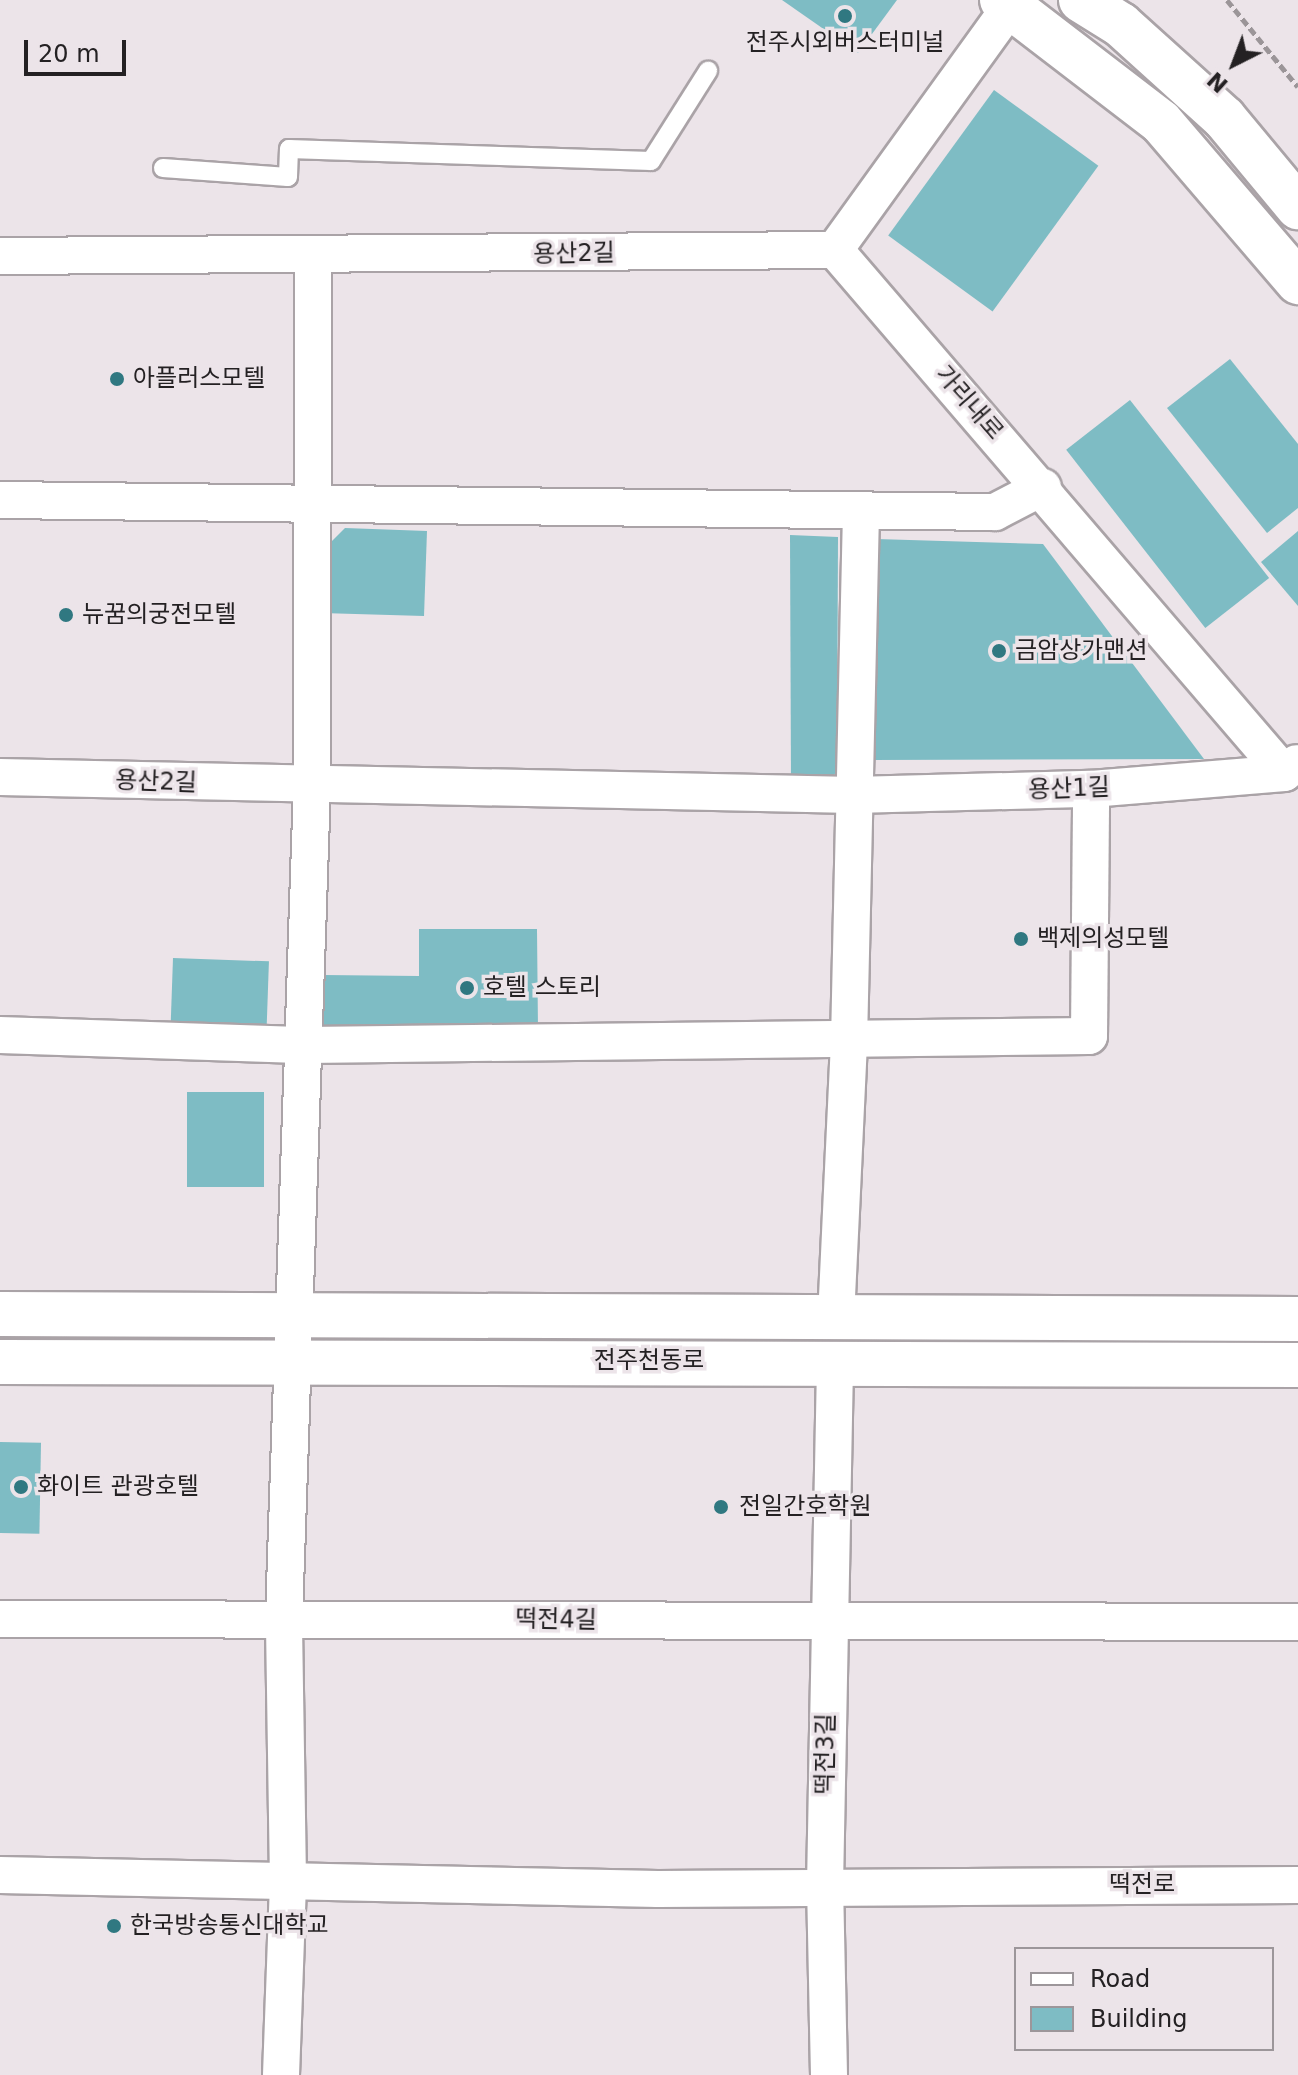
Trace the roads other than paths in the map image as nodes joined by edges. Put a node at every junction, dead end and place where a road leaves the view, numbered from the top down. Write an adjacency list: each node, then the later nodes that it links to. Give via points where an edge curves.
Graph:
1 (1081, 0): 3 (street)
2 (1009, 2): 7 (street); 10 (street, via 1161,122)
3 (1124, 12): 6 (street, via 1224,118)
4 (708, 71): 5 (lane, via 651,161 289,149 288,177)
5 (163, 168)
6 (1298, 207)
7 (835, 250): 9 (street, 용산2길); 11 (street, 가리내로)
8 (0, 256): 9 (street, 용산2길)
9 (313, 258): 13 (street)
10 (1298, 282)
11 (1043, 487): 14 (street, via 995,512); 15 (street, 가리내로)
12 (0, 500): 13 (street)
13 (309, 506): 14 (street); 17 (street)
14 (861, 513): 20 (street)
15 (1291, 768): 19 (street, 용산1길)
16 (0, 777): 17 (street, 용산2길)
17 (312, 786): 18 (street, 용산2길); 23 (street)
18 (582, 788): 20 (street, 용산1길)
19 (1091, 789): 20 (street, 용산1길); 22 (street, via 1089,1036)
20 (854, 795): 22 (street)
21 (0, 1035): 23 (street)
22 (849, 1041): 23 (street); 26 (street)
23 (307, 1045): 29 (street)
24 (1298, 1296): 27 (street, via 1255,1296)
25 (0, 1314): 29 (street, 전주천동로)
26 (836, 1318): 27 (street, 전주천동로); 29 (street, 전주천동로)
27 (1251, 1318): 28 (street, 전주천동로)
28 (1298, 1319)
29 (292, 1337): 30 (street, 전주천동로); 31 (street, 전주천동로); 33 (street)
30 (0, 1362)
31 (835, 1363): 32 (street, 전주천동로); 35 (street, 떡전3길)
32 (1298, 1365)
33 (284, 1617): 34 (street, 떡전4길); 35 (street, 떡전4길); 38 (street)
34 (0, 1619)
35 (828, 1622): 36 (street); 40 (street, 떡전3길)
36 (1298, 1622)
37 (0, 1875): 38 (street)
38 (288, 1880): 40 (street, via 658,1889); 41 (street)
39 (1298, 1885): 40 (street, 떡전로)
40 (825, 1886): 42 (street, 떡전3길)
41 (281, 2075)
42 (829, 2075)

